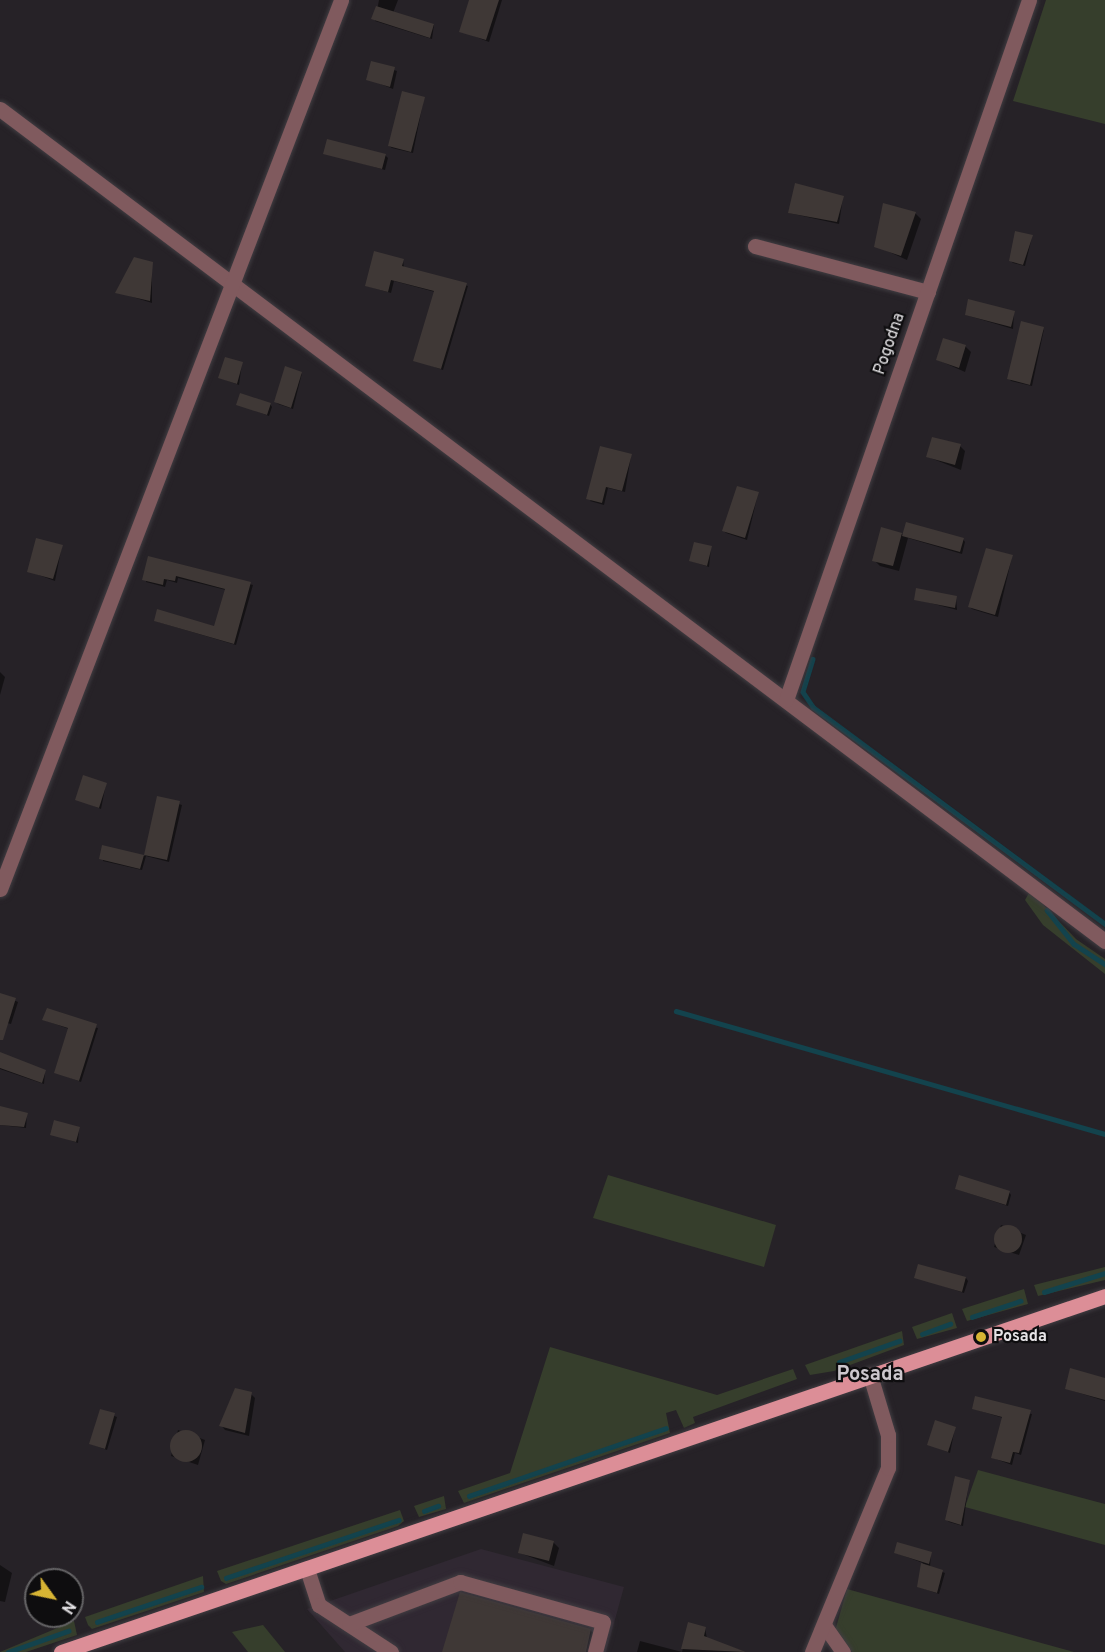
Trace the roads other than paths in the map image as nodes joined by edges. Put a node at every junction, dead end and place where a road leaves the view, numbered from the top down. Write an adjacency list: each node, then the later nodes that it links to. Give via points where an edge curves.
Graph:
1 (341, 0): 5 (street)
2 (1029, 0): 6 (street, Pogodna)
3 (0, 109): 5 (street)
4 (755, 246): 6 (street)
5 (232, 284): 7 (street); 8 (street)
6 (928, 292): 7 (street, Pogodna)
7 (786, 700): 9 (street)
8 (0, 889)
9 (1105, 941)
10 (1105, 1296): 11 (main road)
11 (870, 1375): 12 (main road); 14 (street, via 888,1435 888,1468)
12 (307, 1569): 13 (street, via 319,1605); 15 (main road)
13 (349, 1624): 16 (street); 17 (street, via 460,1582 603,1622)
14 (824, 1625): 18 (street); 19 (street)
15 (61, 1652)
16 (391, 1652)
17 (595, 1652)
18 (812, 1652)
19 (843, 1652)

